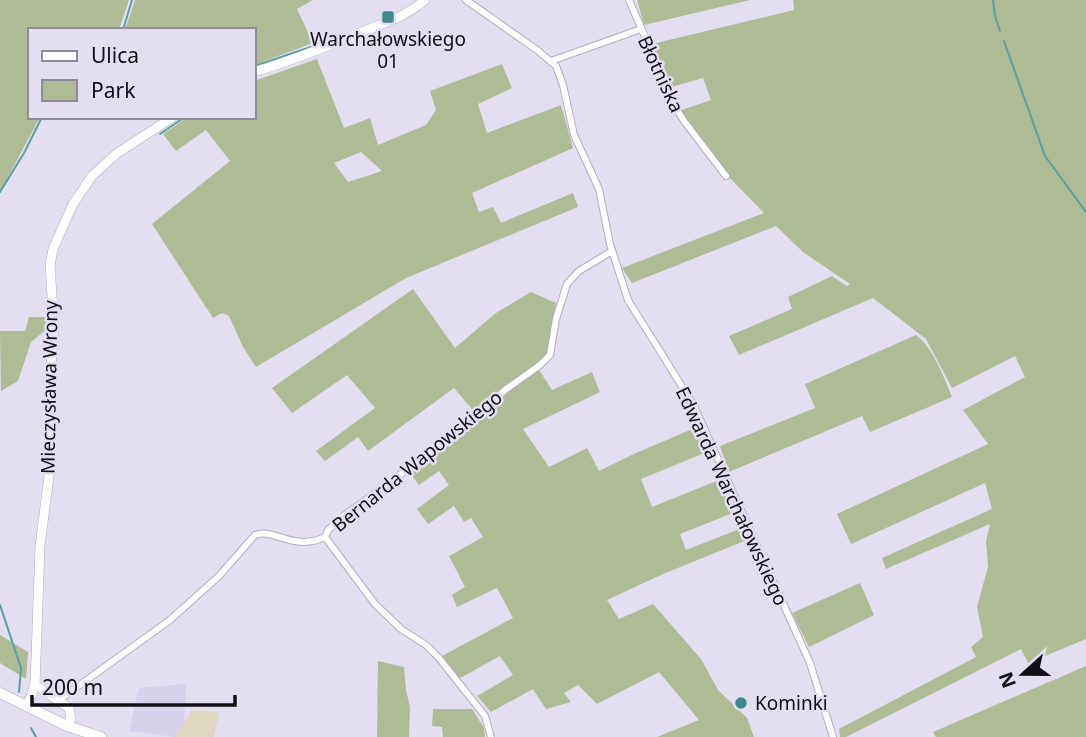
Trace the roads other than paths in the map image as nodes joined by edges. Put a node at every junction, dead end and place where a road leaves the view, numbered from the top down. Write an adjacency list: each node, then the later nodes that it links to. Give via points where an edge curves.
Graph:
1 (425, 0): 6 (street, via 389,21)
2 (466, 0): 5 (street)
3 (629, 0): 4 (street, Błotniska)
4 (641, 29): 5 (street); 8 (street, Błotniska, via 671,101)
5 (551, 61): 9 (street, Edwarda Warchałowskiego, via 563,85 574,135 599,188)
6 (256, 71)
7 (170, 119): 11 (street, Mieczysława Wrony, via 116,154 92,176 73,204 53,249 50,466 40,546)
8 (726, 176)
9 (612, 251): 10 (street, Bernarda Wapowskiego, via 567,284 550,355 540,365 345,515); 18 (street, Edwarda Warchałowskiego, via 634,313 693,404 805,651)
10 (326, 537): 13 (street, via 301,543 261,532 255,535 219,576 170,620); 17 (street, Bernarda Wapowskiego, via 375,604 439,658 485,716)
11 (35, 685): 13 (street); 14 (street, Mieczysława Wrony)
12 (0, 693): 14 (main road)
13 (59, 700): 15 (street, via 71,713)
14 (27, 707): 15 (main road)
15 (67, 726): 16 (main road)
16 (96, 736)
17 (491, 737)
18 (833, 737)

